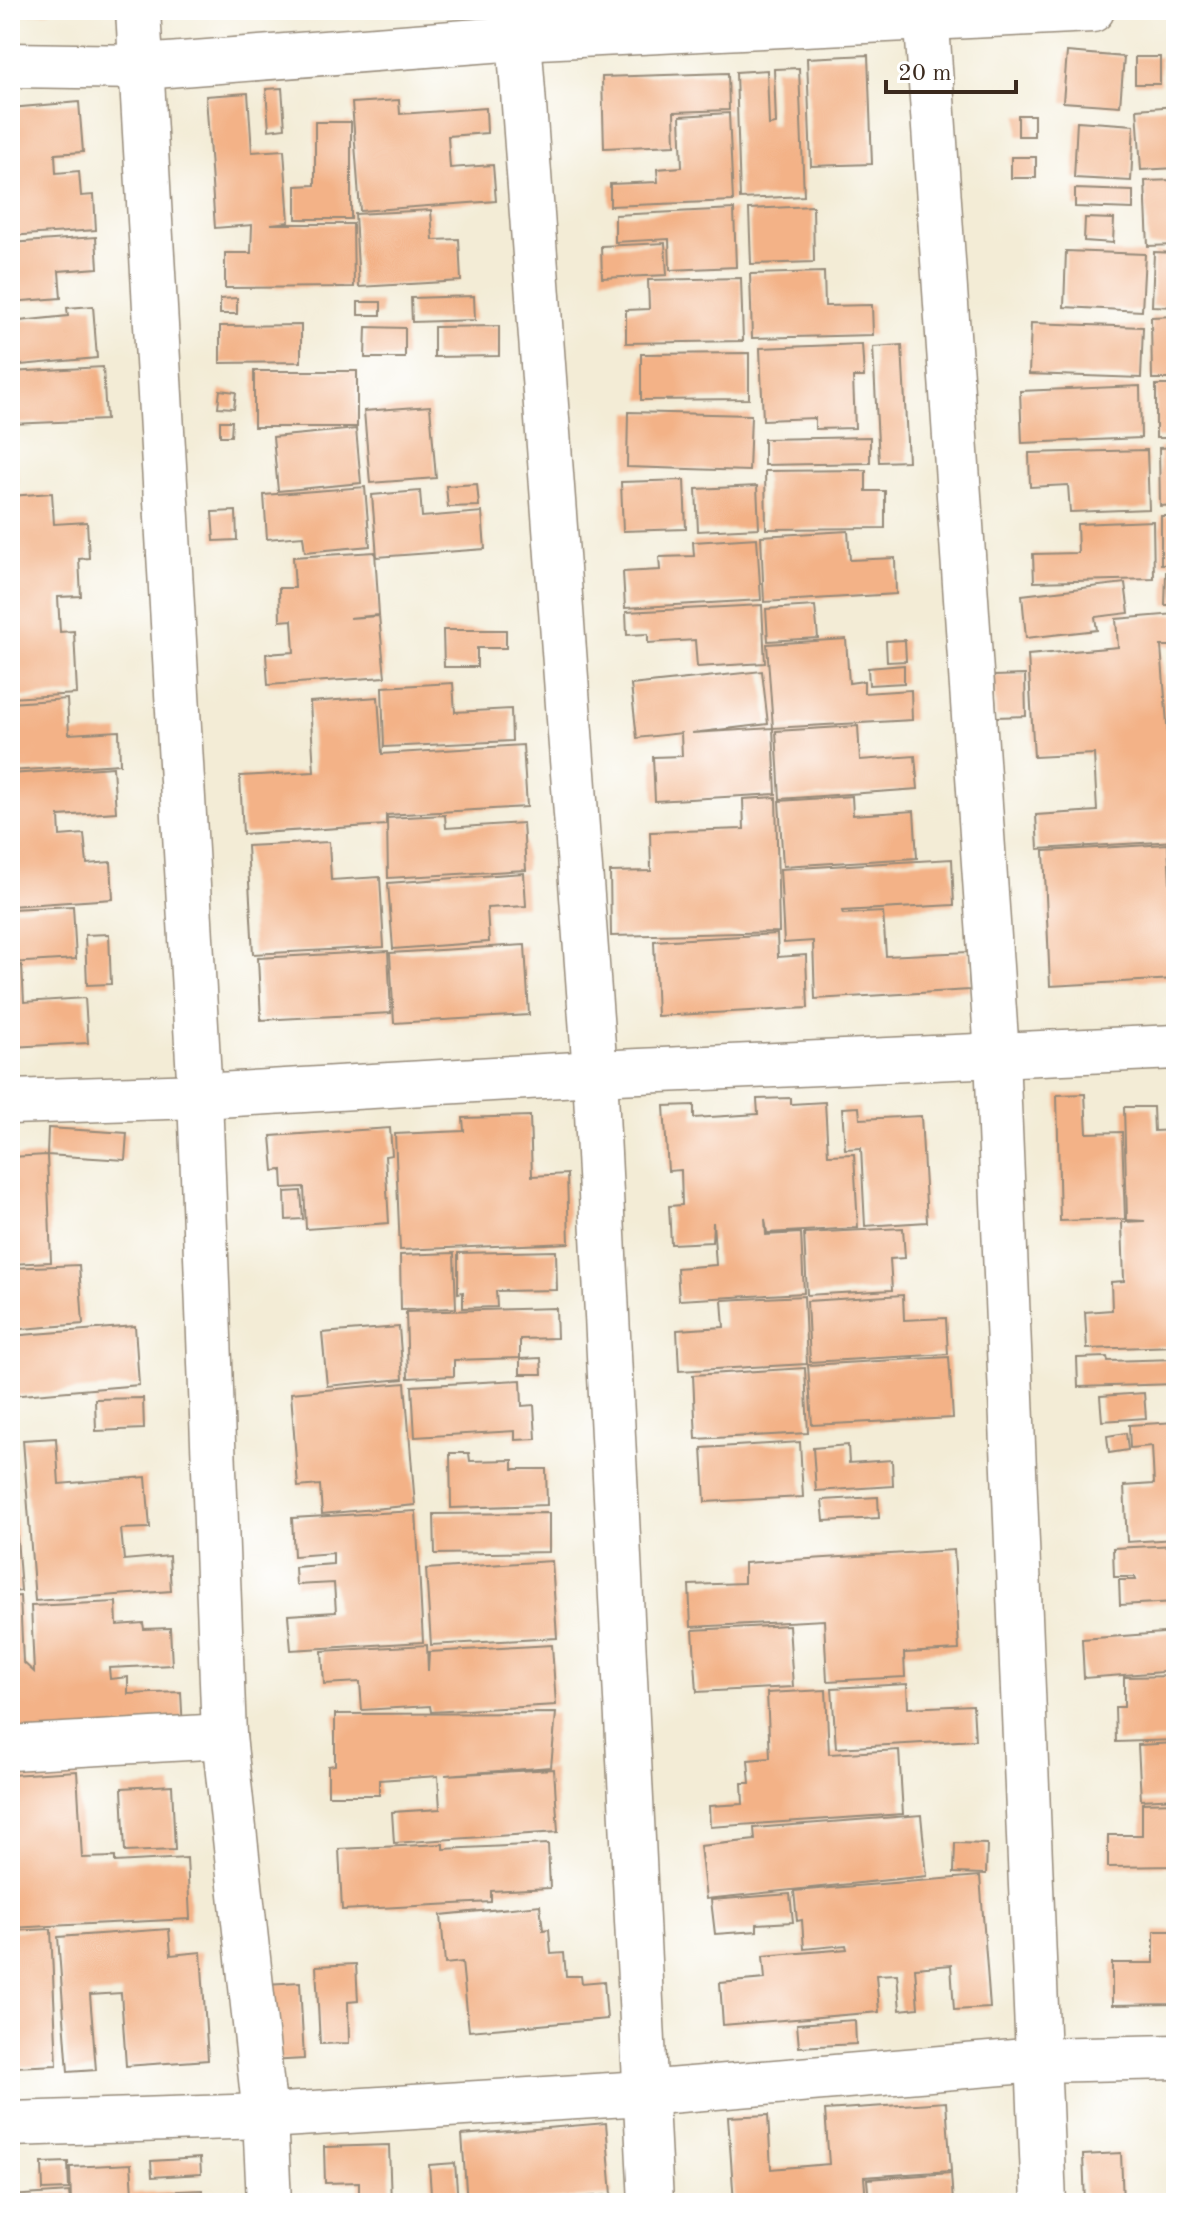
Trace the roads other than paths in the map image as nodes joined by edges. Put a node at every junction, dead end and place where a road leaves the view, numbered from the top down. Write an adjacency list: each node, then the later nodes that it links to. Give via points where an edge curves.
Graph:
1 (138, 10): 6 (street)
2 (1092, 10): 3 (street)
3 (926, 14): 4 (street); 8 (street)
4 (517, 24): 6 (street); 9 (street)
5 (10, 65): 6 (street)
6 (142, 67): 10 (street)
7 (1176, 1047): 8 (street)
8 (997, 1055): 9 (street); 15 (street)
9 (595, 1073): 10 (street); 16 (street)
10 (200, 1096): 11 (street); 12 (street)
11 (10, 1102)
12 (224, 1736): 13 (street); 17 (street)
13 (10, 1748)
14 (1176, 2057): 15 (street)
15 (1038, 2060): 16 (street); 21 (street)
16 (644, 2093): 17 (street); 20 (street)
17 (265, 2116): 18 (street); 19 (street)
18 (10, 2124)
19 (269, 2203)
20 (651, 2203)
21 (1044, 2203)

